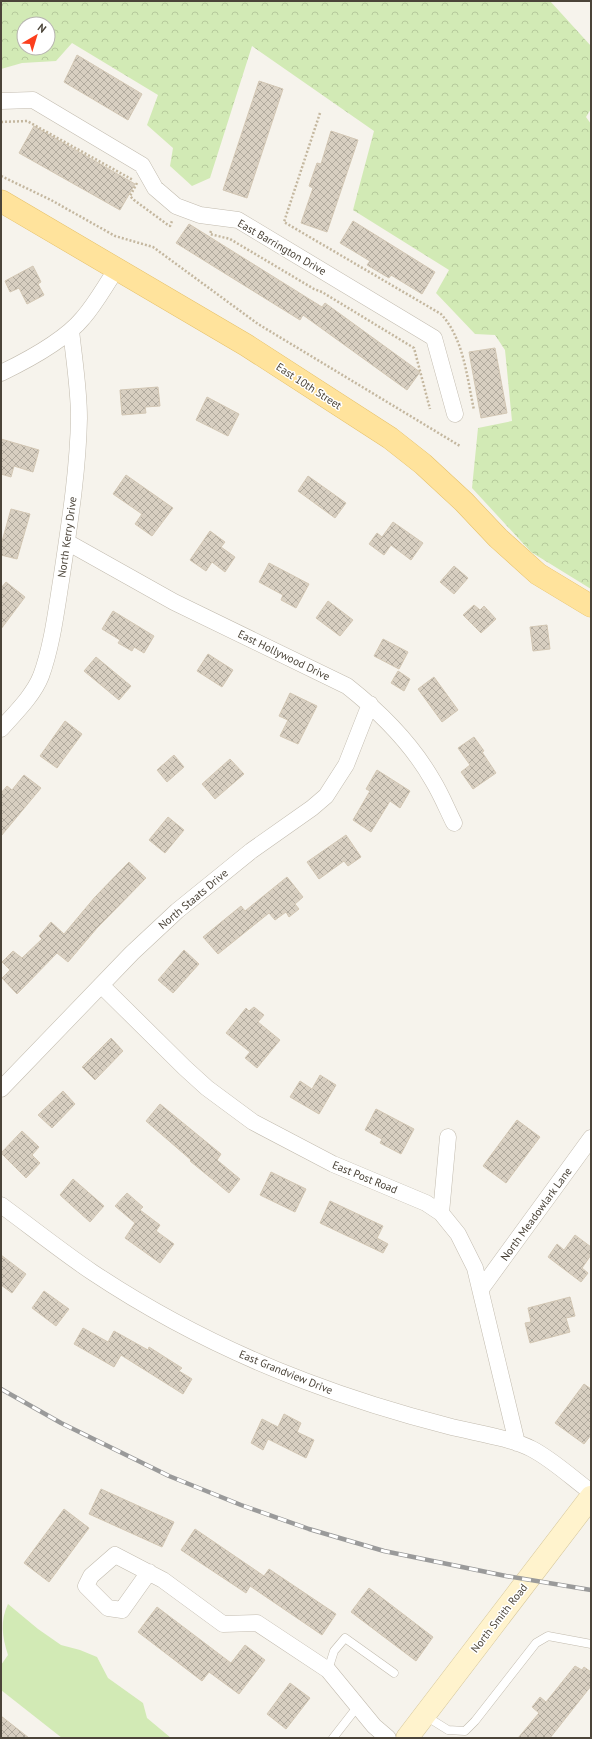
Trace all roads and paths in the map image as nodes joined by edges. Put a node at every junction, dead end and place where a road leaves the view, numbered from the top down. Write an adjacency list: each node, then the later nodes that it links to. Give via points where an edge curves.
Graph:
1 (1, 102): 13 (street, East Barrington Drive, via 33,100 142,165 155,188 176,206 200,215 238,220 434,338)
2 (320, 113): 12 (path, via 284,222 441,314 458,342)
3 (1, 122): 6 (path, via 27,121 137,183 130,196 170,226)
4 (1, 176): 14 (path, via 51,200 115,236 153,247 258,324)
5 (1, 201): 8 (main road, East 10th Street)
6 (173, 216)
7 (211, 229): 11 (path, via 210,234 230,239 414,348)
8 (116, 270): 9 (street, via 83,319); 16 (main road, East 10th Street, via 246,345 390,438 423,464 538,574)
9 (71, 330): 10 (street); 15 (street, North Kerry Drive, via 79,416 76,471)
10 (1, 373)
11 (430, 408)
12 (474, 410)
13 (455, 414)
14 (460, 446)
15 (67, 542): 17 (street, East Hollywood Drive, via 174,602 347,686); 18 (street, North Kerry Drive, via 49,648 40,677 34,689)
16 (591, 606)
17 (370, 704): 19 (street, East Hollywood Drive, via 419,760 433,781); 20 (street, North Staats Drive, via 346,765 326,796 177,910)
18 (1, 730)
19 (454, 823)
20 (101, 985): 21 (street, North Staats Drive); 25 (street, East Post Road, via 207,1088 253,1122 333,1164 426,1203)
21 (1, 1089)
22 (448, 1137): 25 (street)
23 (591, 1138): 26 (street, North Meadowlark Lane)
24 (1, 1205): 27 (street, East Grandview Drive, via 93,1272 181,1324 256,1361 306,1382 360,1400 447,1426)
25 (441, 1213): 26 (street, East Post Road, via 458,1234 467,1251)
26 (481, 1289): 27 (street, East Post Road)
27 (517, 1443): 28 (street, East Grandview Drive, via 542,1454)
28 (591, 1492)
29 (591, 1496): 35 (main road, North Smith Road)
30 (149, 1572): 32 (street, via 223,1624 257,1623)
31 (591, 1644): 35 (lane, via 548,1636 536,1643 465,1731 448,1730)
32 (328, 1670): 33 (lane, via 334,1651 344,1638); 34 (street)
33 (394, 1673)
34 (358, 1706): 36 (lane); 37 (street, via 374,1726)
35 (424, 1715): 38 (main road, North Smith Road)
36 (334, 1738)
37 (388, 1738)
38 (407, 1738)

